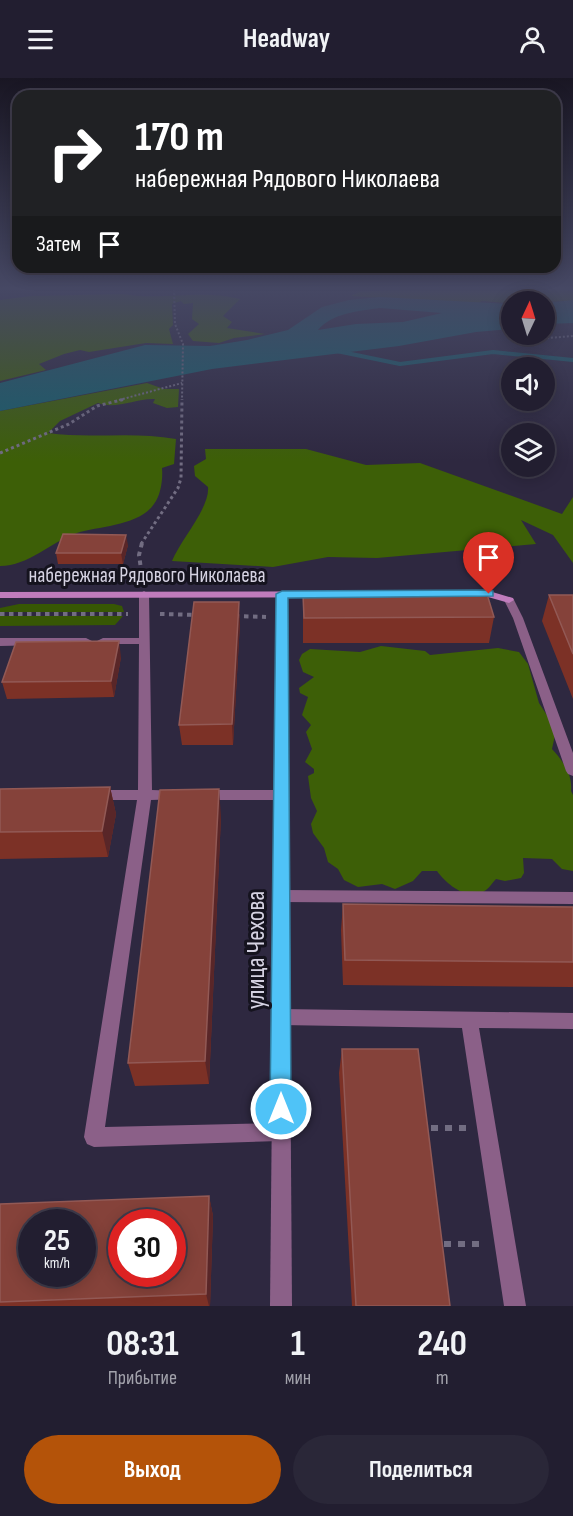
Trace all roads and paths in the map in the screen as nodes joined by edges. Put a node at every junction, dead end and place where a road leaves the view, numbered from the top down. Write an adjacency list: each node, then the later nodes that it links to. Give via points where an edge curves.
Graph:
1 (182, 346): 2 (path)
2 (182, 383): 3 (path, via 97,406 69,424); 4 (path, via 179,490 150,527 142,544 139,555)
3 (0, 453)
4 (144, 594): 5 (street, набережная Рядового Николаева); 6 (street, набережная Рядового Николаева); 8 (street)
5 (282, 594): 7 (street, набережная Рядового Николаева, via 489,594); 13 (street, улица Чехова)
6 (0, 595)
7 (509, 600): 10 (street)
8 (144, 641): 9 (street); 12 (street)
9 (0, 642)
10 (573, 771)
11 (78, 795): 12 (street)
12 (145, 795): 13 (street); 21 (street, via 94,1137)
13 (282, 795): 14 (street, улица Чехова)
14 (281, 896): 15 (street); 16 (street, улица Чехова)
15 (573, 898)
16 (281, 1017): 17 (street); 21 (street, улица Чехова)
17 (469, 1019): 18 (street); 20 (street)
18 (573, 1021)
19 (430, 1128): 20 (path)
20 (487, 1129): 23 (street)
21 (280, 1132): 24 (street, улица Чехова)
22 (444, 1244): 23 (path)
23 (506, 1245): 25 (street)
24 (282, 1306)
25 (515, 1306)

